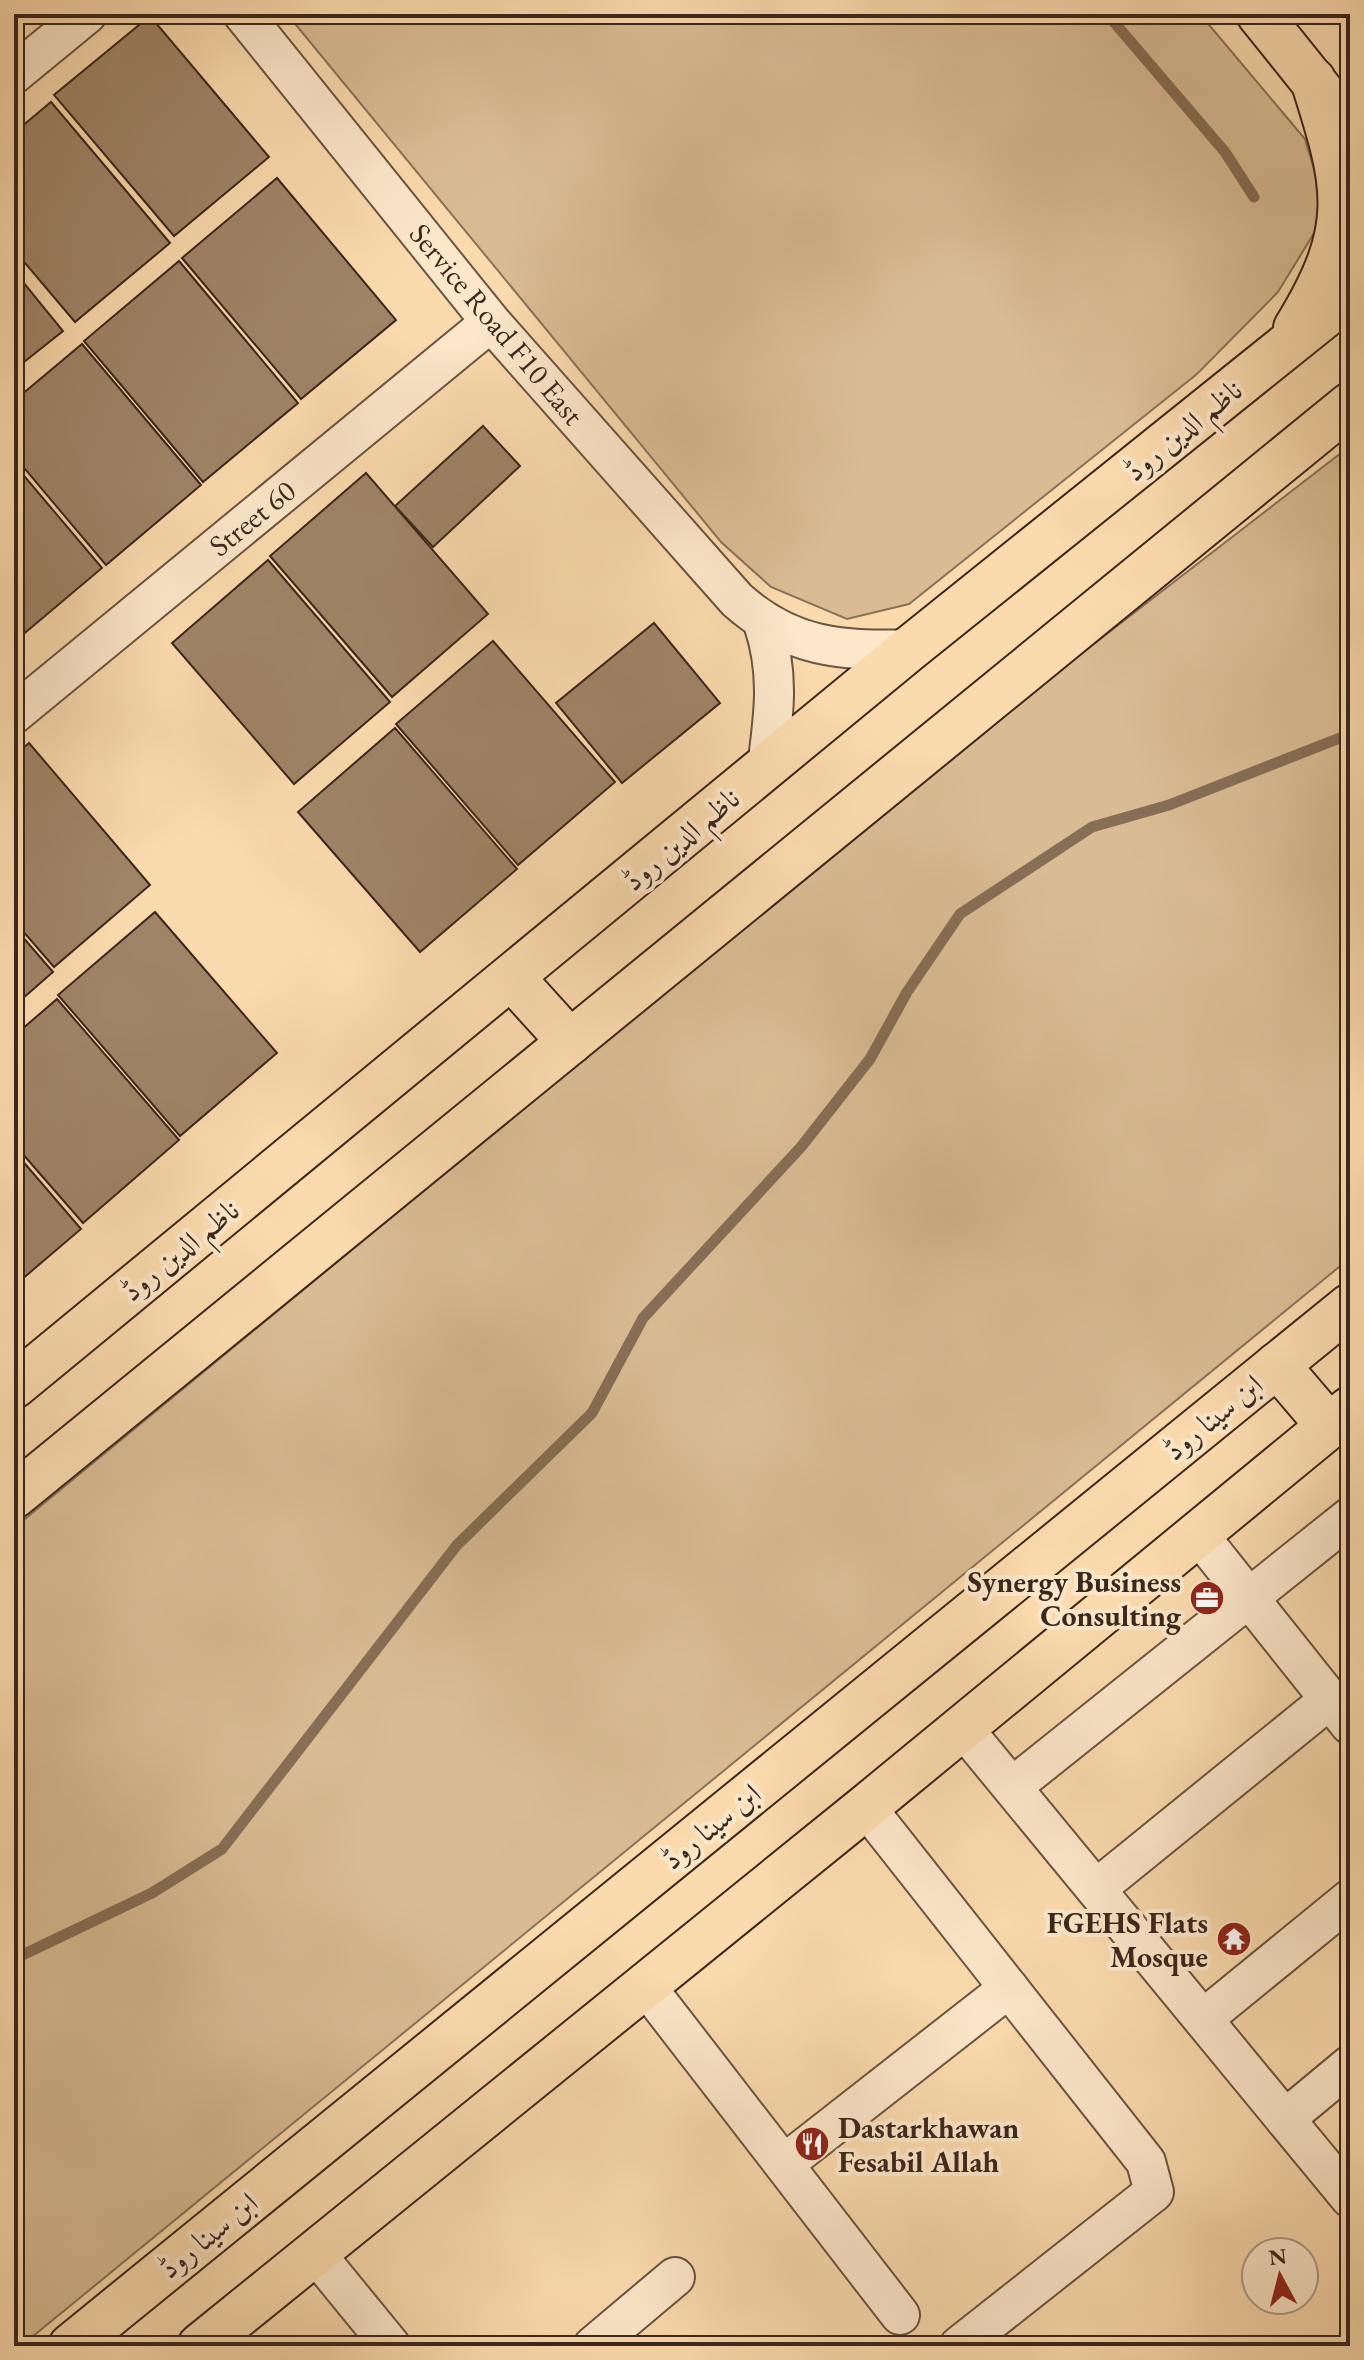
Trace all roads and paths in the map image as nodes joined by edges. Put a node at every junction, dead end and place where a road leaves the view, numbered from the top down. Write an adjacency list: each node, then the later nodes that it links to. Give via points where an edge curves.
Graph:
1 (87, 14): 4 (street)
2 (243, 14): 8 (street, Service Road F10 East)
3 (1259, 14): 5 (main road)
4 (14, 74)
5 (1313, 80): 6 (main road); 9 (main road, via 1339,161 1342,220 1321,287)
6 (1350, 129)
7 (1350, 295): 9 (main road, ناظم الدین روڈ)
8 (491, 322): 11 (street, Service Road F10 East); 13 (street, Street 60)
9 (1283, 350): 12 (main road, ناظم الدین روڈ)
10 (1350, 405): 16 (main road)
11 (763, 623): 12 (street, Service Road F10 East, via 804,641 854,651); 14 (street, via 774,656)
12 (909, 649): 14 (main road, ناظم الدین روڈ)
13 (14, 714)
14 (767, 767): 15 (main road, ناظم الدین روڈ)
15 (513, 979): 16 (main road); 19 (main road, ناظم الدین روڈ)
16 (570, 1042): 21 (main road)
17 (1350, 1306): 18 (main road, ابن سینا روڈ)
18 (1277, 1365): 20 (main road); 41 (main road, ابن سینا روڈ)
19 (14, 1386)
20 (1340, 1418): 23 (main road)
21 (14, 1496)
22 (1350, 1517): 24 (street)
23 (1198, 1534): 24 (street); 26 (main road)
24 (1248, 1597): 25 (street); 27 (street)
25 (1340, 1712): 29 (street)
26 (963, 1728): 27 (street); 28 (main road)
27 (1012, 1787): 29 (street)
28 (866, 1807): 31 (main road); 32 (street)
29 (1096, 1889): 33 (street)
30 (1350, 1899): 33 (street)
31 (645, 1985): 36 (street); 38 (main road)
32 (1009, 1988): 36 (street); 45 (street, via 1146,2162 1154,2192)
33 (1203, 2019): 35 (street)
34 (1350, 2065): 35 (street)
35 (1285, 2119): 37 (street)
36 (784, 2164): 40 (street)
37 (1350, 2198)
38 (315, 2253): 42 (main road); 43 (street)
39 (675, 2277): 44 (street)
40 (900, 2315)
41 (71, 2346)
42 (200, 2346)
43 (391, 2346)
44 (593, 2346)
45 (959, 2346)

